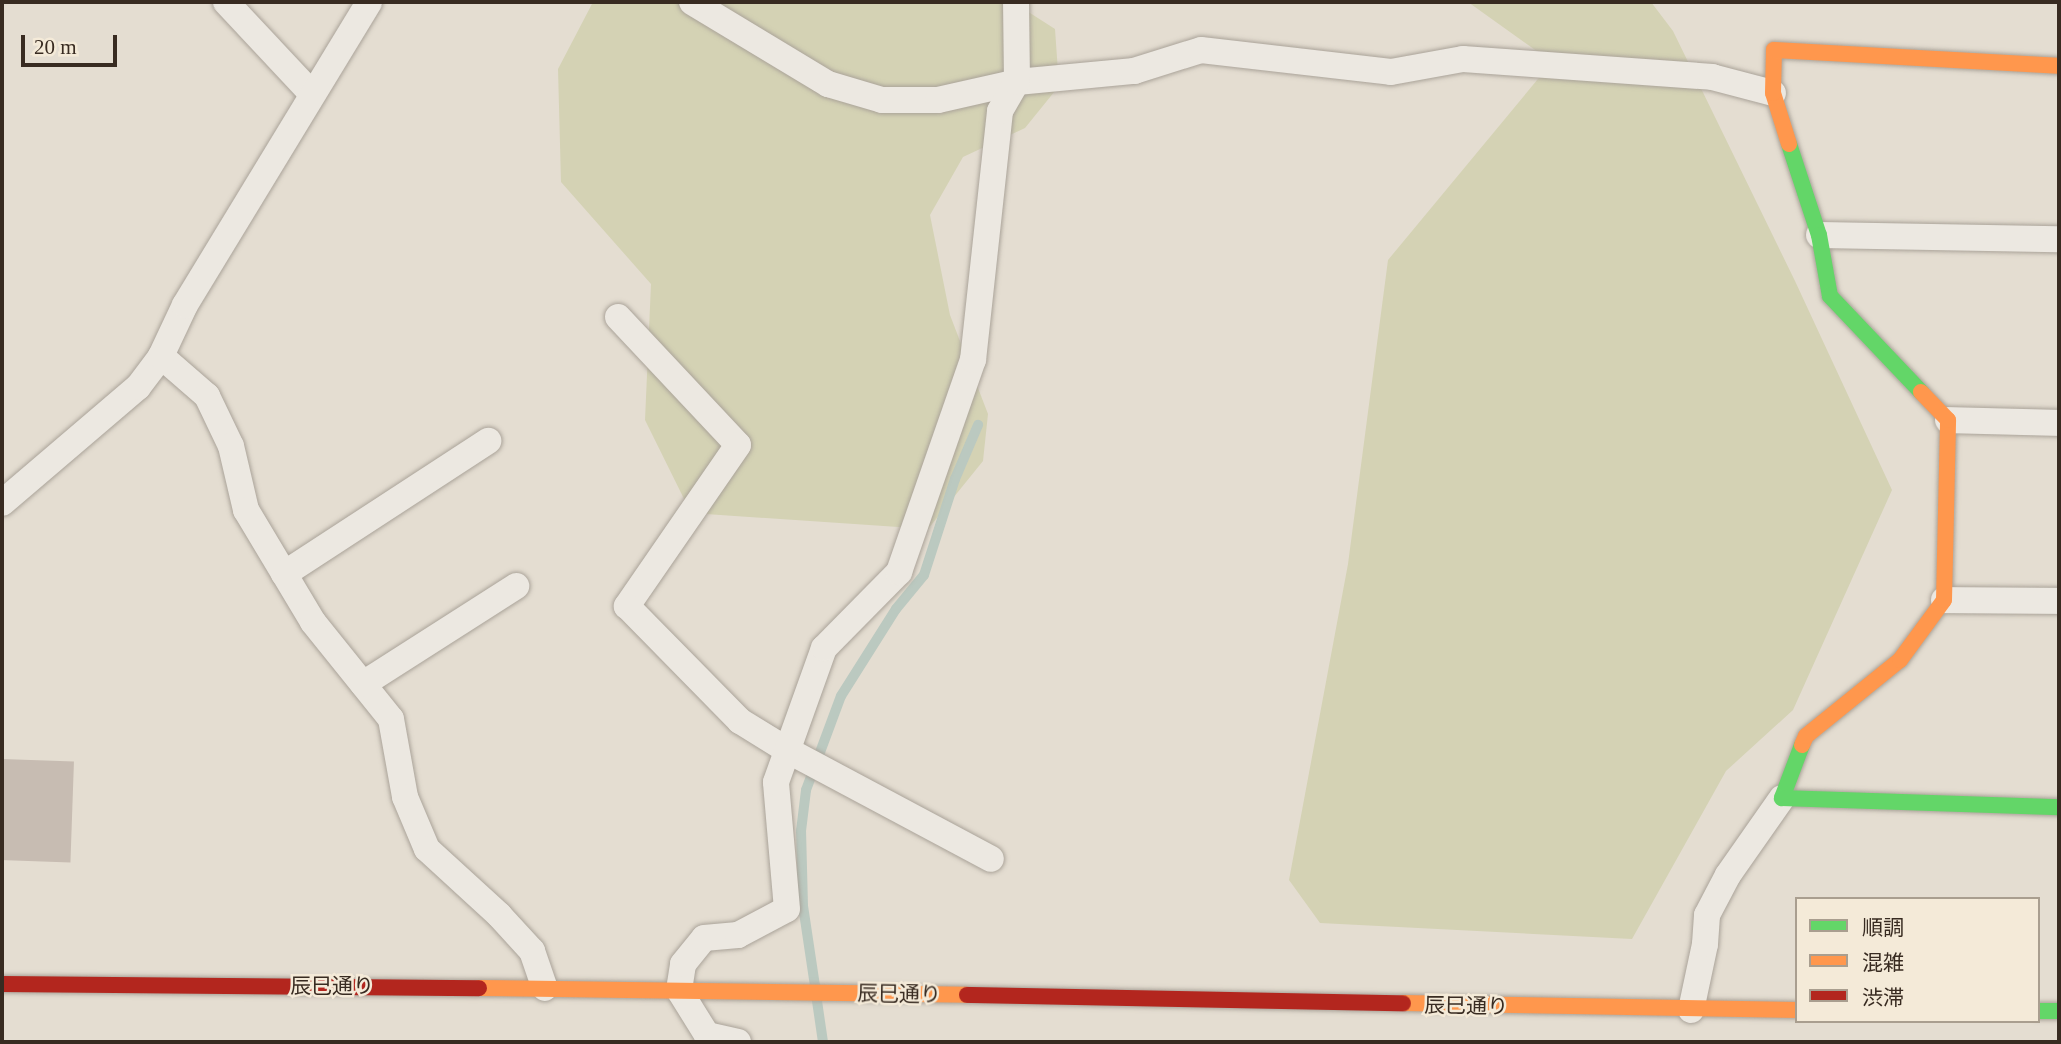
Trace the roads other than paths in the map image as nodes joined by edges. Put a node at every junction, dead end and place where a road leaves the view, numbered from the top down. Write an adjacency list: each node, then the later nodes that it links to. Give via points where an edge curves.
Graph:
1 (226, 2): 8 (street)
2 (369, 2): 8 (street)
3 (692, 2): 6 (street, via 828,84 882,100 938,100)
4 (1016, 2): 6 (street)
5 (2059, 66): 7 (street, via 1774,50)
6 (1017, 82): 7 (street, via 1134,71 1201,50 1391,72 1463,60 1698,76); 22 (street, via 1000,111 973,360 899,572 824,648)
7 (1773, 93): 9 (street)
8 (312, 94): 12 (street, via 185,305)
9 (1819, 235): 10 (street); 13 (street, via 1830,296)
10 (2059, 239)
11 (618, 317): 22 (street, via 738,445 627,606 740,720)
12 (161, 356): 16 (street, via 138,387); 17 (street, via 207,396 231,446 246,510)
13 (1948, 420): 14 (street); 19 (street)
14 (2059, 423)
15 (488, 441): 17 (street)
16 (2, 503)
17 (284, 574): 21 (street, via 313,622)
18 (516, 586): 21 (street)
19 (1944, 600): 20 (street); 23 (street, via 1900,660 1806,736)
20 (2059, 601)
21 (363, 684): 27 (street, via 391,719 405,797 427,849 531,951)
22 (788, 750): 25 (street); 28 (street, via 776,782 787,909 738,935 704,938 683,964)
23 (1782, 798): 24 (street); 29 (street, via 1728,875 1707,915)
24 (2059, 807)
25 (991, 859)
26 (2, 984): 27 (street, 辰巳通り)
27 (545, 988): 28 (street, 辰巳通り)
28 (679, 990): 29 (street, 辰巳通り); 33 (street, via 707,1035)
29 (1691, 1010): 30 (street, 辰巳通り)
30 (1795, 1010)
31 (2040, 1011): 32 (street)
32 (2059, 1012)
33 (738, 1042)

